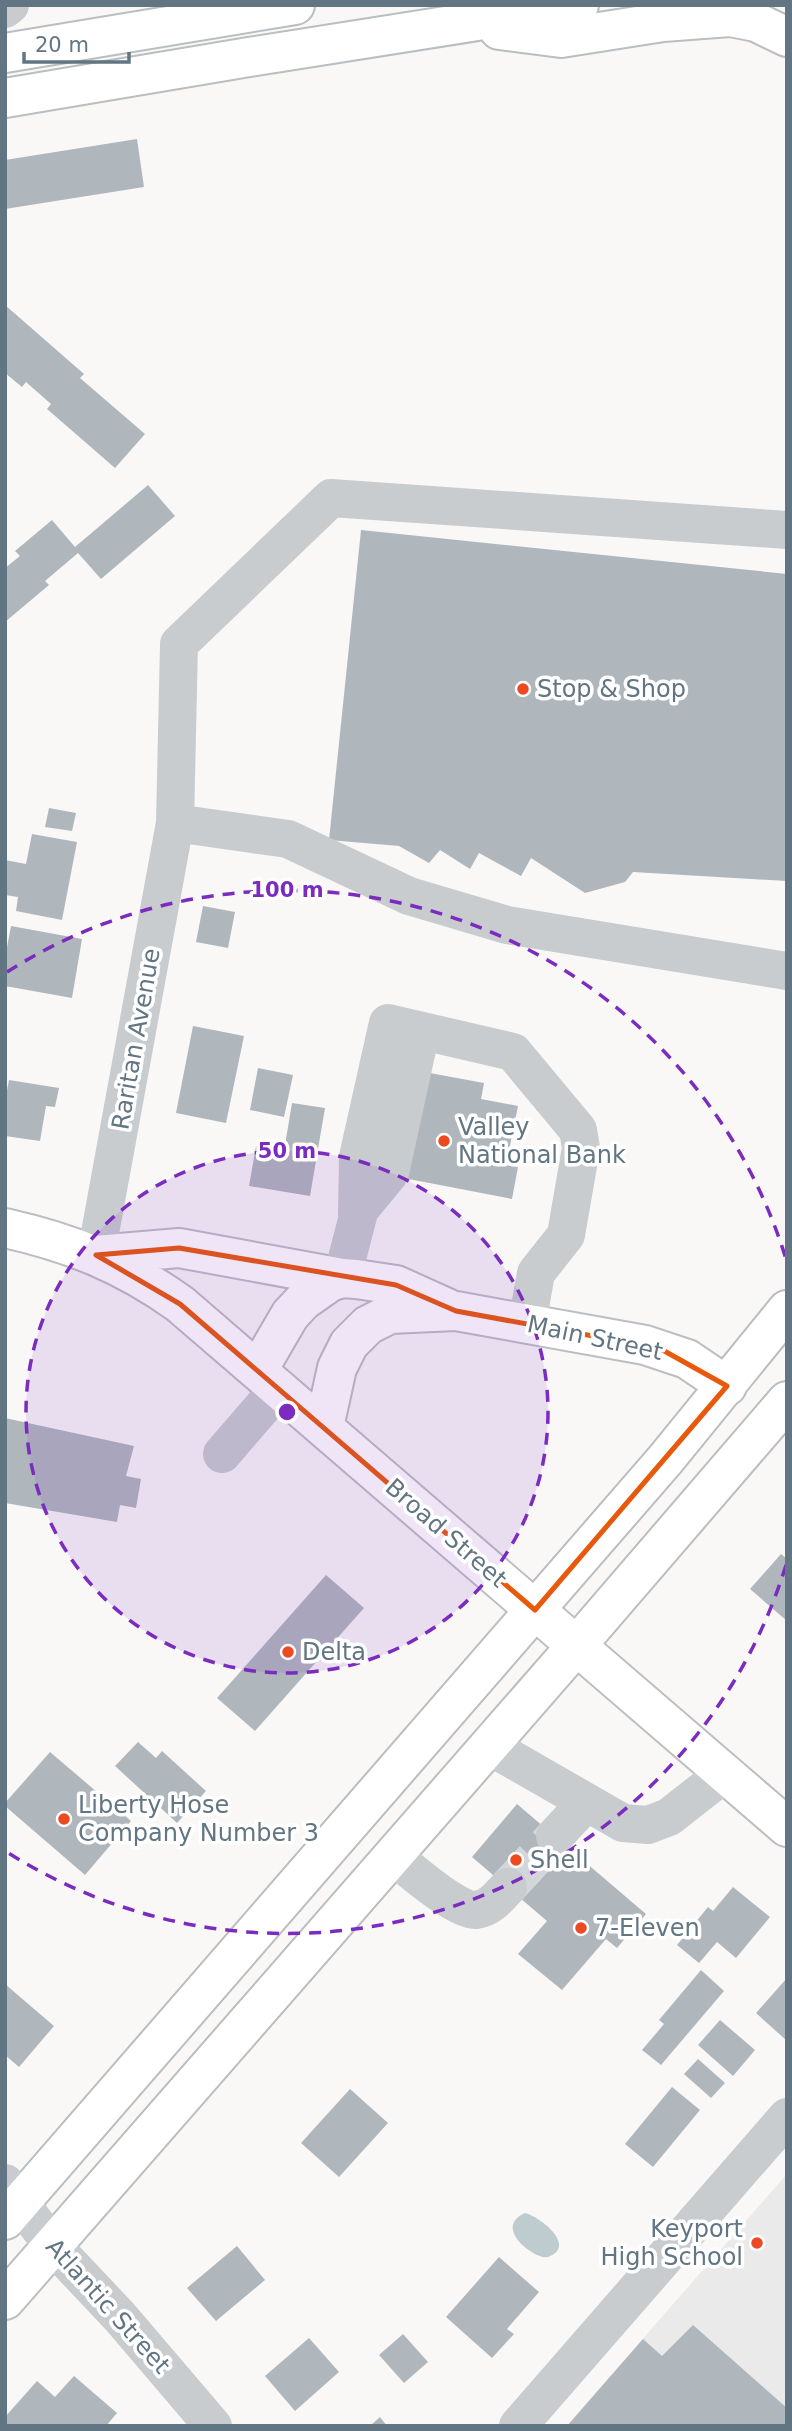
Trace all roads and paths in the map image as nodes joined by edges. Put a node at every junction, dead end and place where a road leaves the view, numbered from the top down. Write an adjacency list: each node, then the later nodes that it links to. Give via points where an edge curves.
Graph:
1 (10, 5): 4 (street)
2 (295, 5): 7 (main road)
3 (579, 5): 5 (main road)
4 (5, 9)
5 (452, 24): 6 (main road, via 561,38 730,17 756,22); 8 (main road)
6 (787, 37)
7 (5, 53)
8 (5, 98)
9 (787, 530): 10 (street, Raritan Avenue, via 331,498 179,643)
10 (175, 823): 11 (street, via 288,839 409,896 507,925); 13 (street, Raritan Avenue)
11 (787, 971)
12 (5, 1228): 13 (main road)
13 (96, 1255): 14 (main road, Main Street, via 179,1248); 18 (main road, Broad Street, via 171,1297)
14 (342, 1278): 16 (main road, Main Street, via 396,1285); 17 (street, via 357,1213 358,1157 388,1023 513,1052 578,1130 581,1148 566,1235 536,1273); 18 (main road, via 318,1288 280,1329)
15 (787, 1310): 19 (main road)
16 (456, 1311): 17 (main road, Main Street); 21 (main road, Main Street, via 390,1314 358,1333 338,1368)
17 (527, 1324): 19 (main road, Main Street, via 659,1348 687,1359)
18 (269, 1379): 21 (main road, Broad Street); 22 (street)
19 (727, 1386): 23 (main road)
20 (787, 1401): 24 (main road)
21 (324, 1427): 23 (main road, Broad Street)
22 (222, 1454)
23 (535, 1609): 24 (main road, Broad Street); 33 (main road)
24 (577, 1645): 25 (main road); 26 (main road, Broad Street)
25 (489, 1746): 27 (street); 30 (main road)
26 (725, 1773): 27 (street, via 669,1817 648,1825 623,1824); 28 (main road, Broad Street)
27 (586, 1802): 29 (street)
28 (787, 1826)
29 (555, 1836)
30 (393, 1856): 31 (street, via 462,1908 477,1910 494,1903); 34 (main road)
31 (508, 1887)
32 (787, 2117): 37 (street)
33 (11, 2202): 34 (street, Atlantic Street)
34 (53, 2246): 35 (main road); 36 (street, Atlantic Street, via 120,2317)
35 (5, 2300)
36 (202, 2422)
37 (518, 2426)

